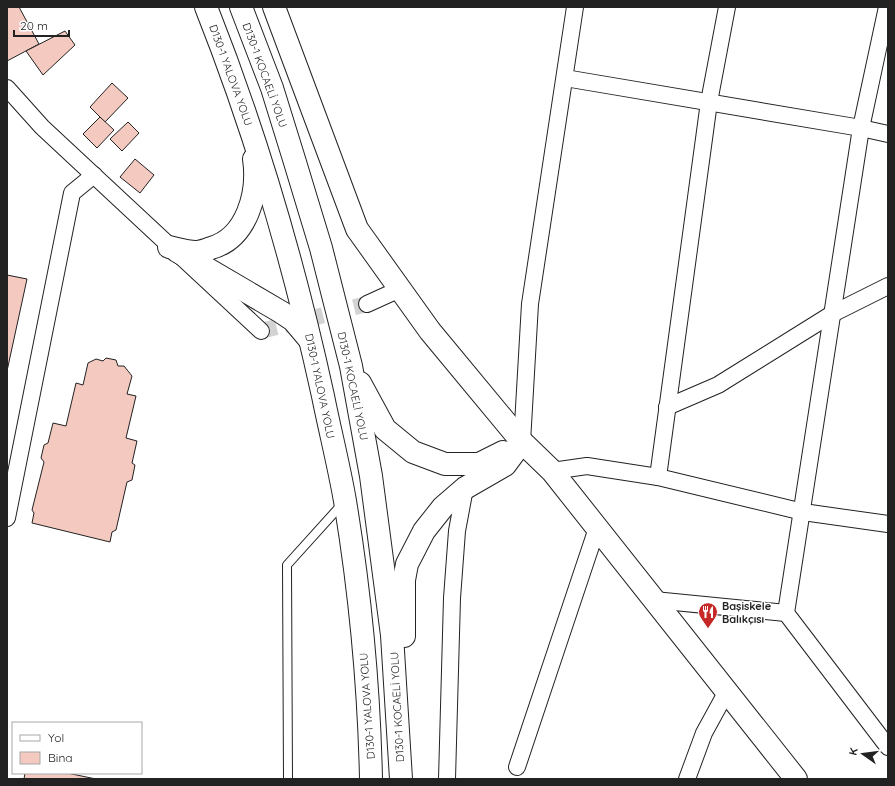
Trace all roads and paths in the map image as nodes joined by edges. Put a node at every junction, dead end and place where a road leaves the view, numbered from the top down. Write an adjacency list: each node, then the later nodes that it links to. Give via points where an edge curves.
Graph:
1 (206, 7): 10 (main road, D130-1 YALOVA YOLU)
2 (241, 7): 21 (main road, D130-1 KOCAELİ YOLU, via 272,88 294,159 321,248)
3 (274, 7): 16 (main road, via 357,229)
4 (575, 7): 7 (street)
5 (727, 7): 9 (street)
6 (887, 7): 11 (street)
7 (565, 78): 9 (street); 23 (street, via 530,304)
8 (7, 88): 13 (street, via 42,127)
9 (709, 102): 11 (street); 22 (street)
10 (248, 122): 14 (main road, via 255,171 254,192 240,230 225,242 198,252); 20 (main road, D130-1 YALOVA YOLU, via 276,207)
11 (861, 128): 12 (street); 18 (street)
12 (888, 134)
13 (94, 175): 14 (street); 29 (street, via 72,193)
14 (169, 247): 19 (street); 20 (main road, via 281,312 293,320)
15 (888, 286): 18 (street)
16 (400, 289): 17 (street); 23 (main road, via 430,331)
17 (368, 304)
18 (832, 314): 22 (street, via 718,385); 28 (street)
19 (261, 331)
20 (311, 341): 27 (main road, D130-1 YALOVA YOLU)
21 (351, 366): 23 (main road, via 385,429 413,452 445,464 479,464); 39 (main road, D130-1 KOCAELİ YOLU, via 371,476 392,635)
22 (667, 407): 25 (street)
23 (522, 442): 24 (main road); 26 (main road, via 504,465)
24 (552, 471): 25 (street, via 587,466); 31 (main road)
25 (658, 477): 28 (street)
26 (465, 488): 39 (main road, via 443,507 424,531 407,564 404,580 405,737); 40 (street, via 457,531 452,598)
27 (345, 501): 37 (lane, via 287,565); 38 (main road, D130-1 YALOVA YOLU, via 358,599)
28 (803, 512): 30 (street); 33 (street)
29 (7, 518)
30 (888, 524)
31 (597, 528): 32 (main road); 36 (street)
32 (654, 600): 33 (street); 34 (main road)
33 (786, 613): 35 (street)
34 (727, 691): 41 (street, via 704,733); 42 (main road)
35 (888, 747)
36 (517, 767)
37 (288, 779)
38 (371, 779)
39 (401, 779)
40 (447, 779)
41 (687, 779)
42 (796, 779)

